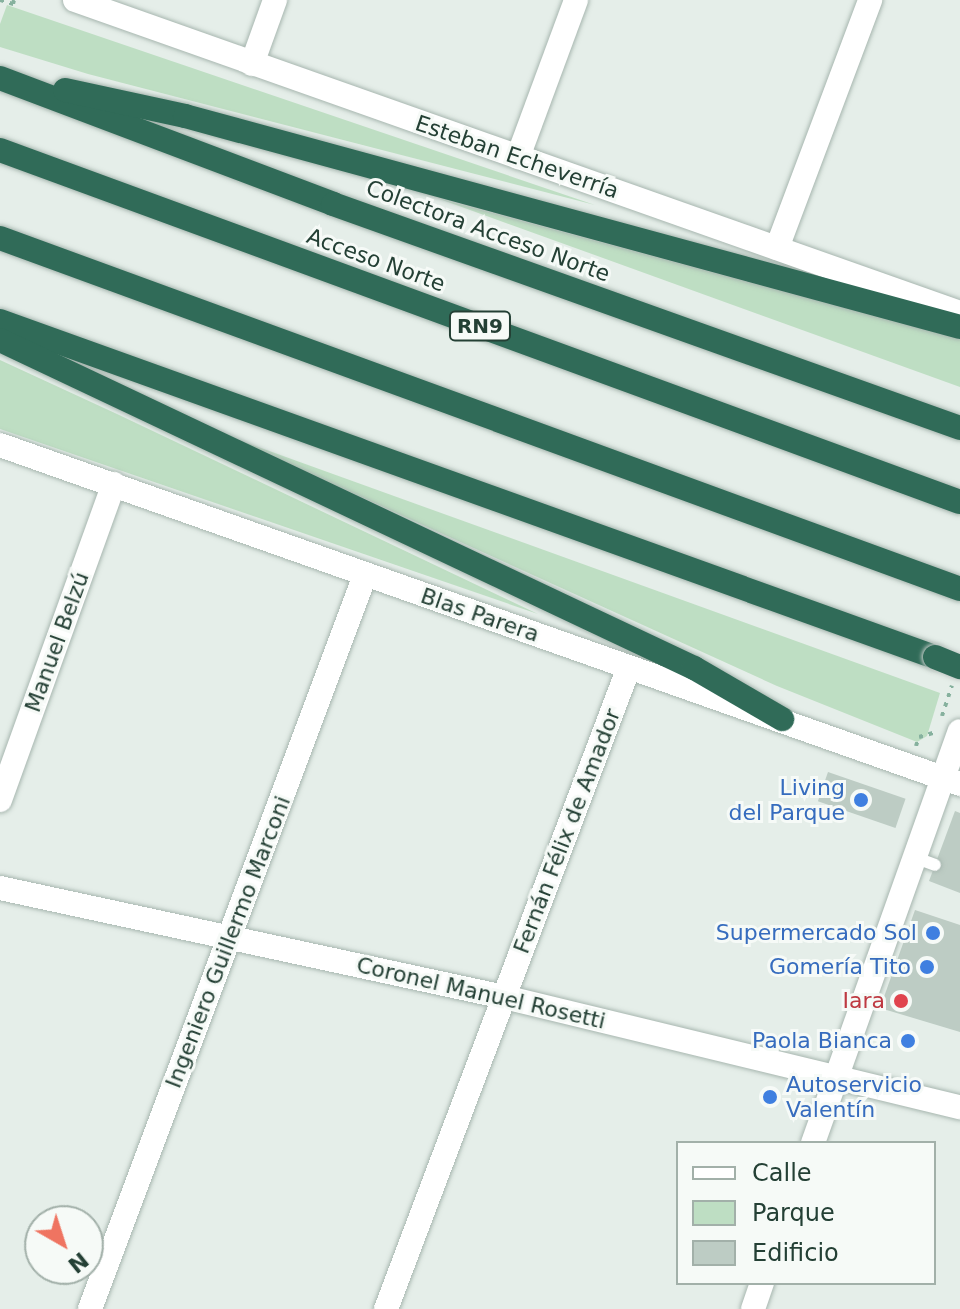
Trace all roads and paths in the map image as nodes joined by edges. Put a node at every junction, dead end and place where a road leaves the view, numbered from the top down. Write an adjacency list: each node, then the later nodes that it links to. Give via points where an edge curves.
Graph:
1 (0, 0): 2 (path)
2 (14, 0)
3 (75, 0): 7 (street, Esteban Echeverría)
4 (275, 0): 7 (street)
5 (576, 0): 10 (street)
6 (870, 0): 12 (street)
7 (252, 64): 10 (street, Esteban Echeverría)
8 (0, 76): 15 (highway, via 185,116); 17 (highway, Colectora Acceso Norte, via 333,204)
9 (0, 150): 20 (highway, Acceso Norte / RN9)
10 (518, 157): 12 (street, Esteban Echeverría)
11 (0, 238): 22 (highway)
12 (777, 248): 13 (street, Esteban Echeverría)
13 (960, 313)
14 (0, 321): 24 (highway, bridge)
15 (960, 327)
16 (0, 340): 25 (highway, via 694,668)
17 (960, 428)
18 (0, 445): 19 (street, Blas Parera)
19 (114, 484): 21 (street, Blas Parera); 28 (street, Manuel Belzú)
20 (960, 502)
21 (365, 575): 23 (street, Blas Parera); 30 (street, Ingeniero Guillermo Marconi)
22 (958, 589)
23 (629, 667): 25 (street, Blas Parera); 31 (street, Fernán Félix de Amador)
24 (960, 667)
25 (782, 719): 27 (street, Blas Parera)
26 (960, 731): 27 (street)
27 (952, 781): 32 (street, via 926,861)
28 (0, 800)
29 (0, 888): 30 (street, Coronel Manuel Rosetti)
30 (230, 938): 31 (street, Coronel Manuel Rosetti); 36 (street, Ingeniero Guillermo Marconi)
31 (504, 997): 32 (street, Coronel Manuel Rosetti); 37 (street, Fernán Félix de Amador)
32 (838, 1074): 33 (street, Coronel Manuel Rosetti); 34 (street)
33 (960, 1107)
34 (814, 1141)
35 (761, 1285): 38 (street)
36 (90, 1309)
37 (386, 1309)
38 (753, 1309)

